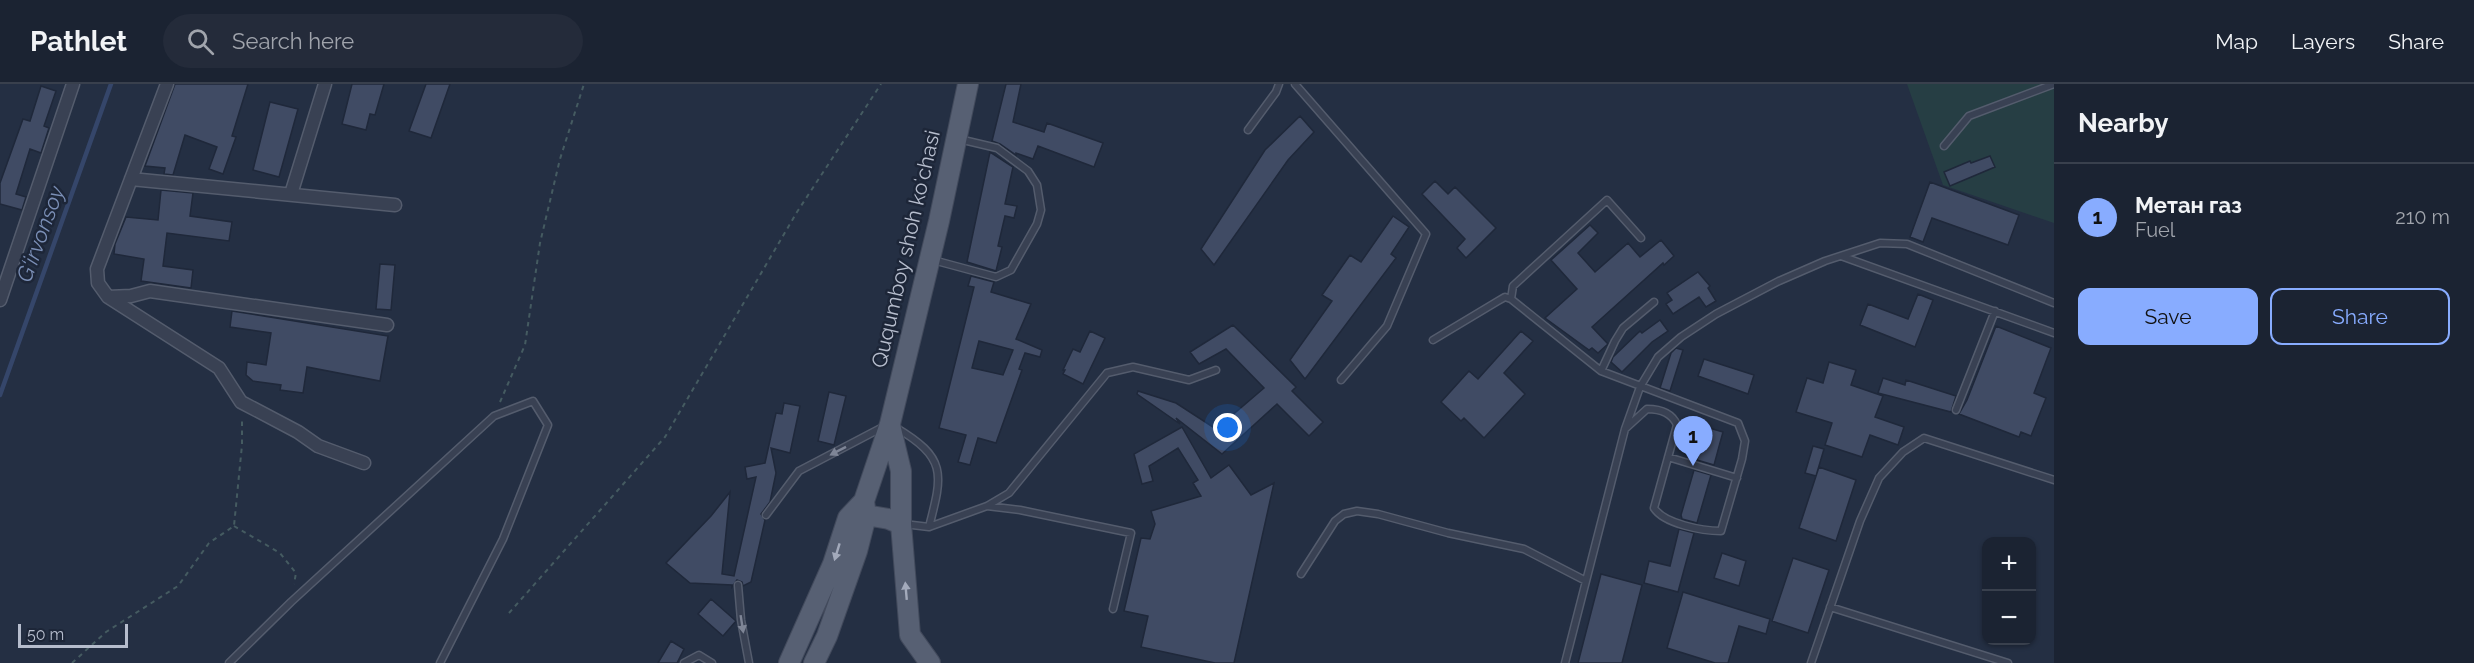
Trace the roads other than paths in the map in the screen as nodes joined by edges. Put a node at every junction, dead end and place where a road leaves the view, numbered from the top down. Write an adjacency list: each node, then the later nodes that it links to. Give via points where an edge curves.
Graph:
1 (74, 84): 19 (street)
2 (166, 84): 11 (street)
3 (325, 84): 12 (street)
4 (968, 84): 9 (main road, Ququmboy shoh koʻchasi)
5 (1279, 84): 8 (lane)
6 (1294, 84): 28 (lane, via 1426,234 1387,326)
7 (2054, 84): 10 (lane, via 1969,116)
8 (1248, 130)
9 (956, 138): 16 (main road, Ququmboy shoh koʻchasi); 16 (lane, via 997,148 1028,171 1037,185 1041,210 1011,270 996,277)
10 (1944, 146)
11 (131, 179): 12 (street); 17 (street, via 97,269 98,284)
12 (291, 194): 13 (street)
13 (395, 205)
14 (1641, 238): 18 (lane, via 1608,200 1513,286)
15 (1841, 256): 21 (lane, via 1880,243 1907,244); 22 (lane); 29 (lane, via 1716,314 1658,357)
16 (930, 260): 31 (main road, Ququmboy shoh koʻchasi)
17 (108, 297): 23 (street, via 150,291); 34 (street, via 219,368 241,402 318,446)
18 (1511, 299): 25 (lane, via 1505,297); 27 (lane)
19 (0, 300)
20 (1654, 302): 27 (lane, via 1623,328)
21 (2054, 303)
22 (1995, 311): 24 (lane); 30 (lane)
23 (387, 325)
24 (2054, 333)
25 (1433, 340)
26 (1216, 370): 38 (lane, via 1189,380 1133,367 1107,373 1019,482)
27 (1601, 371): 29 (lane)
28 (1341, 380)
29 (1640, 387): 32 (lane); 35 (lane, via 1738,423 1745,441)
30 (1956, 410)
31 (890, 424): 37 (main road, Ququmboy shoh koʻchasi); 39 (lane, one-way to 39, via 799,471); 40 (main road, via 901,471); 41 (lane, via 918,441 936,464 939,486)
32 (1625, 429): 33 (lane, via 1647,409 1670,415 1677,425); 43 (lane)
33 (1668, 457): 35 (lane); 35 (lane, via 1654,508 1664,518 1721,531)
34 (363, 463)
35 (1737, 478)
36 (2054, 480): 45 (lane, via 1924,438 1902,452 1879,478)
37 (862, 506): 40 (main road); 53 (main road, one-way to 53, via 848,518 833,564); 54 (main road, via 847,580)
38 (987, 506): 41 (lane); 46 (lane, via 1131,533)
39 (766, 515)
40 (901, 524): 41 (lane); 47 (main road, one-way to 40)
41 (929, 527)
42 (1300, 574): 43 (lane, via 1335,521 1357,511 1524,549)
43 (1586, 581): 57 (lane)
44 (738, 585): 52 (lane, one-way to 52)
45 (1830, 607): 58 (lane); 59 (lane)
46 (1113, 609)
47 (910, 635): 55 (main road); 56 (main road)
48 (229, 663): 49 (lane, via 494,416 532,401 548,425 503,539)
49 (440, 663)
50 (684, 663): 51 (lane, via 699,654)
51 (712, 663)
52 (749, 663)
53 (789, 663)
54 (814, 663)
55 (911, 663)
56 (930, 663)
57 (1565, 663)
58 (1811, 663)
59 (2008, 663)

